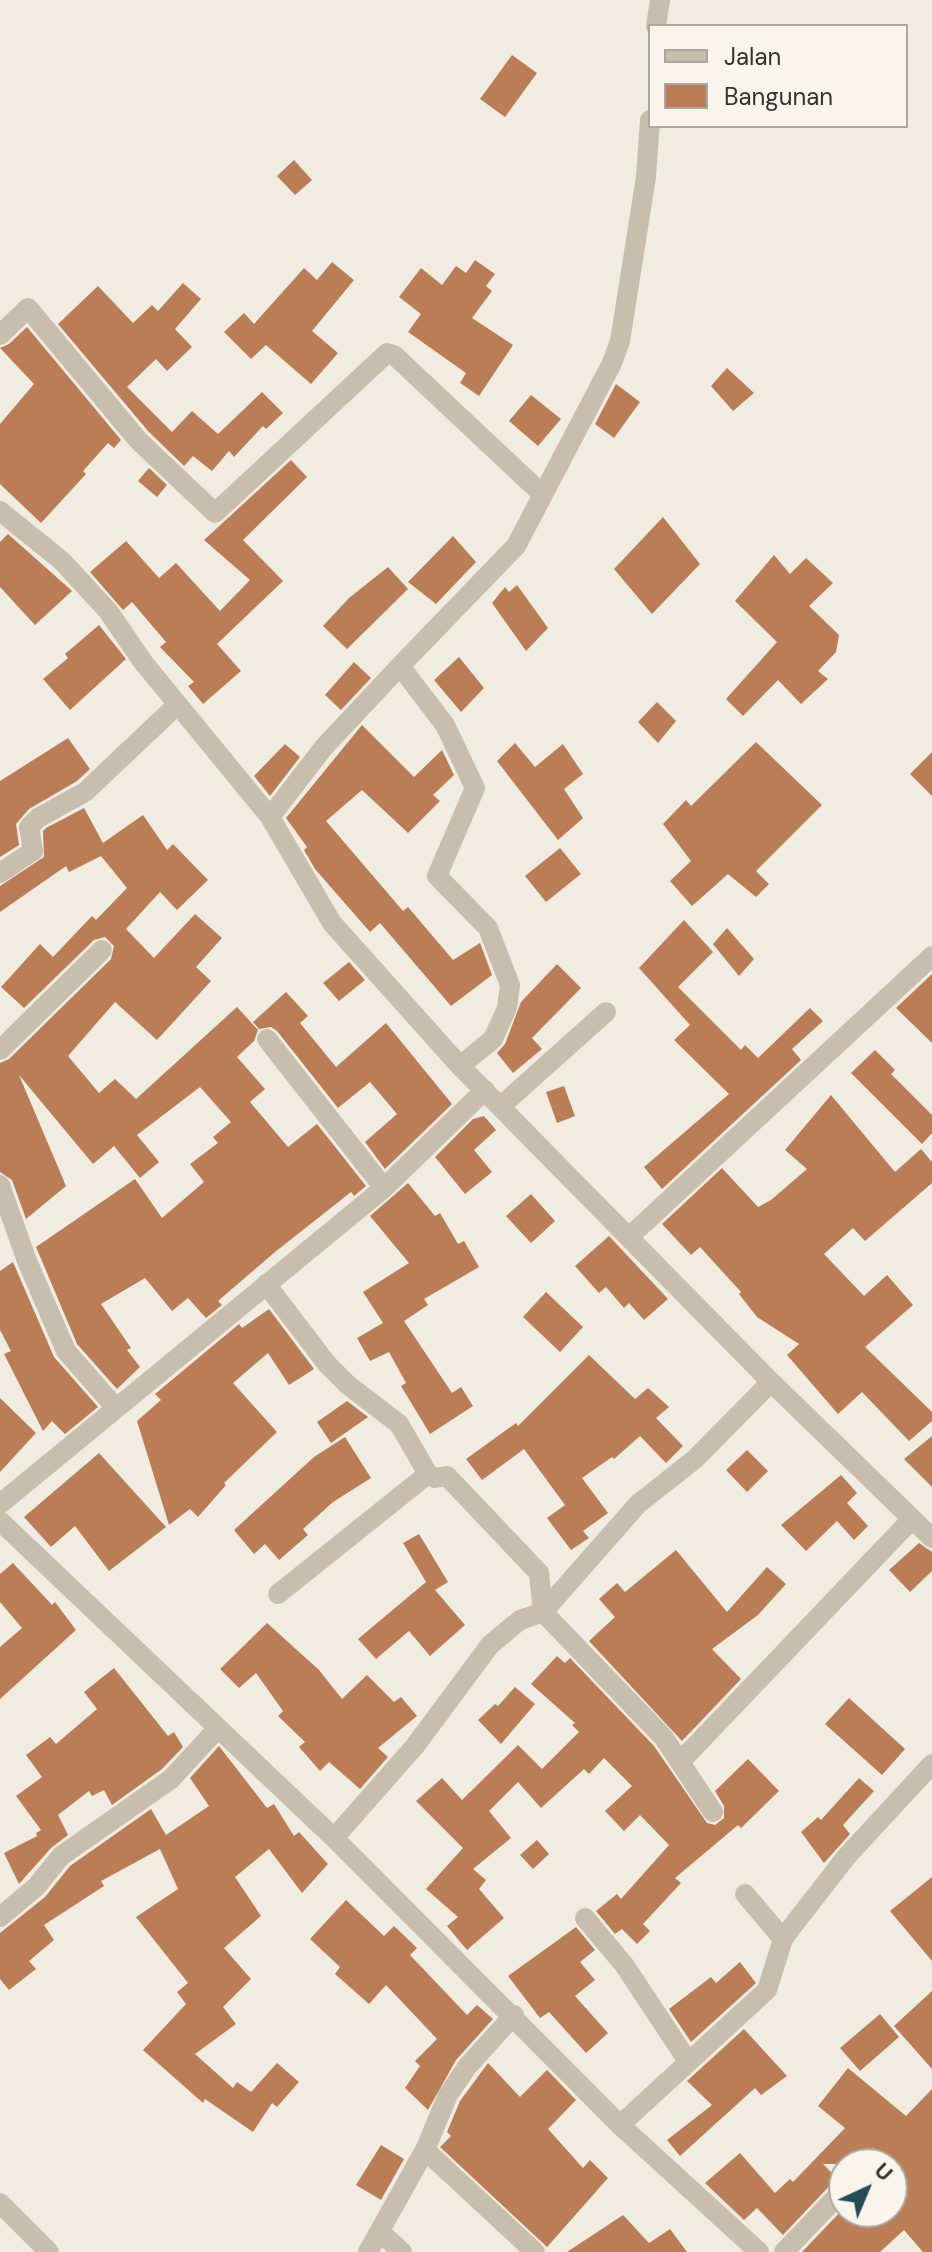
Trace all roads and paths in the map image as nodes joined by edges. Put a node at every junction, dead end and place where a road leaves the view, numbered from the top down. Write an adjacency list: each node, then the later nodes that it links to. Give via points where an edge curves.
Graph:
1 (660, 0): 2 (street)
2 (656, 24)
3 (649, 128): 5 (street, via 620,341)
4 (0, 335): 5 (street, via 28,308 138,440 215,513 387,353)
5 (541, 493): 7 (street, via 516,546)
6 (0, 511): 8 (street, via 62,561 108,611)
7 (400, 666): 9 (street, via 324,747); 16 (street, via 445,725 475,788 437,876 488,928 510,985 507,1008 493,1039)
8 (177, 705): 9 (street); 10 (street, via 85,792 38,818 29,827 33,851)
9 (270, 817): 16 (street, via 332,923)
10 (0, 873)
11 (102, 950): 15 (street)
12 (932, 956): 21 (street)
13 (606, 1012): 18 (street)
14 (267, 1039): 20 (street)
15 (0, 1050)
16 (460, 1066): 17 (street)
17 (485, 1090): 18 (street); 20 (street)
18 (501, 1106): 21 (street)
19 (0, 1185): 24 (street, via 66,1351)
20 (384, 1188): 22 (street)
21 (629, 1237): 23 (street)
22 (266, 1284): 24 (street); 25 (street, via 327,1364 399,1424)
23 (771, 1382): 27 (street); 31 (street, via 695,1459 638,1504)
24 (116, 1408): 26 (street)
25 (428, 1474): 30 (street); 31 (street, via 447,1476 539,1573)
26 (0, 1504)
27 (912, 1519): 29 (street); 33 (street)
28 (0, 1521): 32 (street)
29 (932, 1538)
30 (278, 1594)
31 (543, 1612): 33 (street, via 636,1705); 36 (street, via 520,1620 490,1645 415,1746)
32 (218, 1728): 36 (street); 38 (street, via 171,1779 61,1856 36,1887)
33 (680, 1762): 35 (street)
34 (932, 1764): 40 (street, via 847,1856)
35 (713, 1812)
36 (334, 1838): 41 (street)
37 (745, 1894): 40 (street)
38 (0, 1917)
39 (585, 1918): 42 (street, via 625,1966)
40 (783, 1939): 42 (street, via 767,1990)
41 (514, 2015): 43 (street); 44 (street, via 448,2095)
42 (687, 2060): 43 (street)
43 (620, 2125): 52 (street)
44 (425, 2150): 47 (street); 51 (street)
45 (0, 2203): 48 (street)
46 (828, 2206): 53 (street)
47 (380, 2232): 49 (street); 50 (street)
48 (49, 2252)
49 (368, 2252)
50 (402, 2252)
51 (535, 2252)
52 (759, 2252)
53 (784, 2252)

